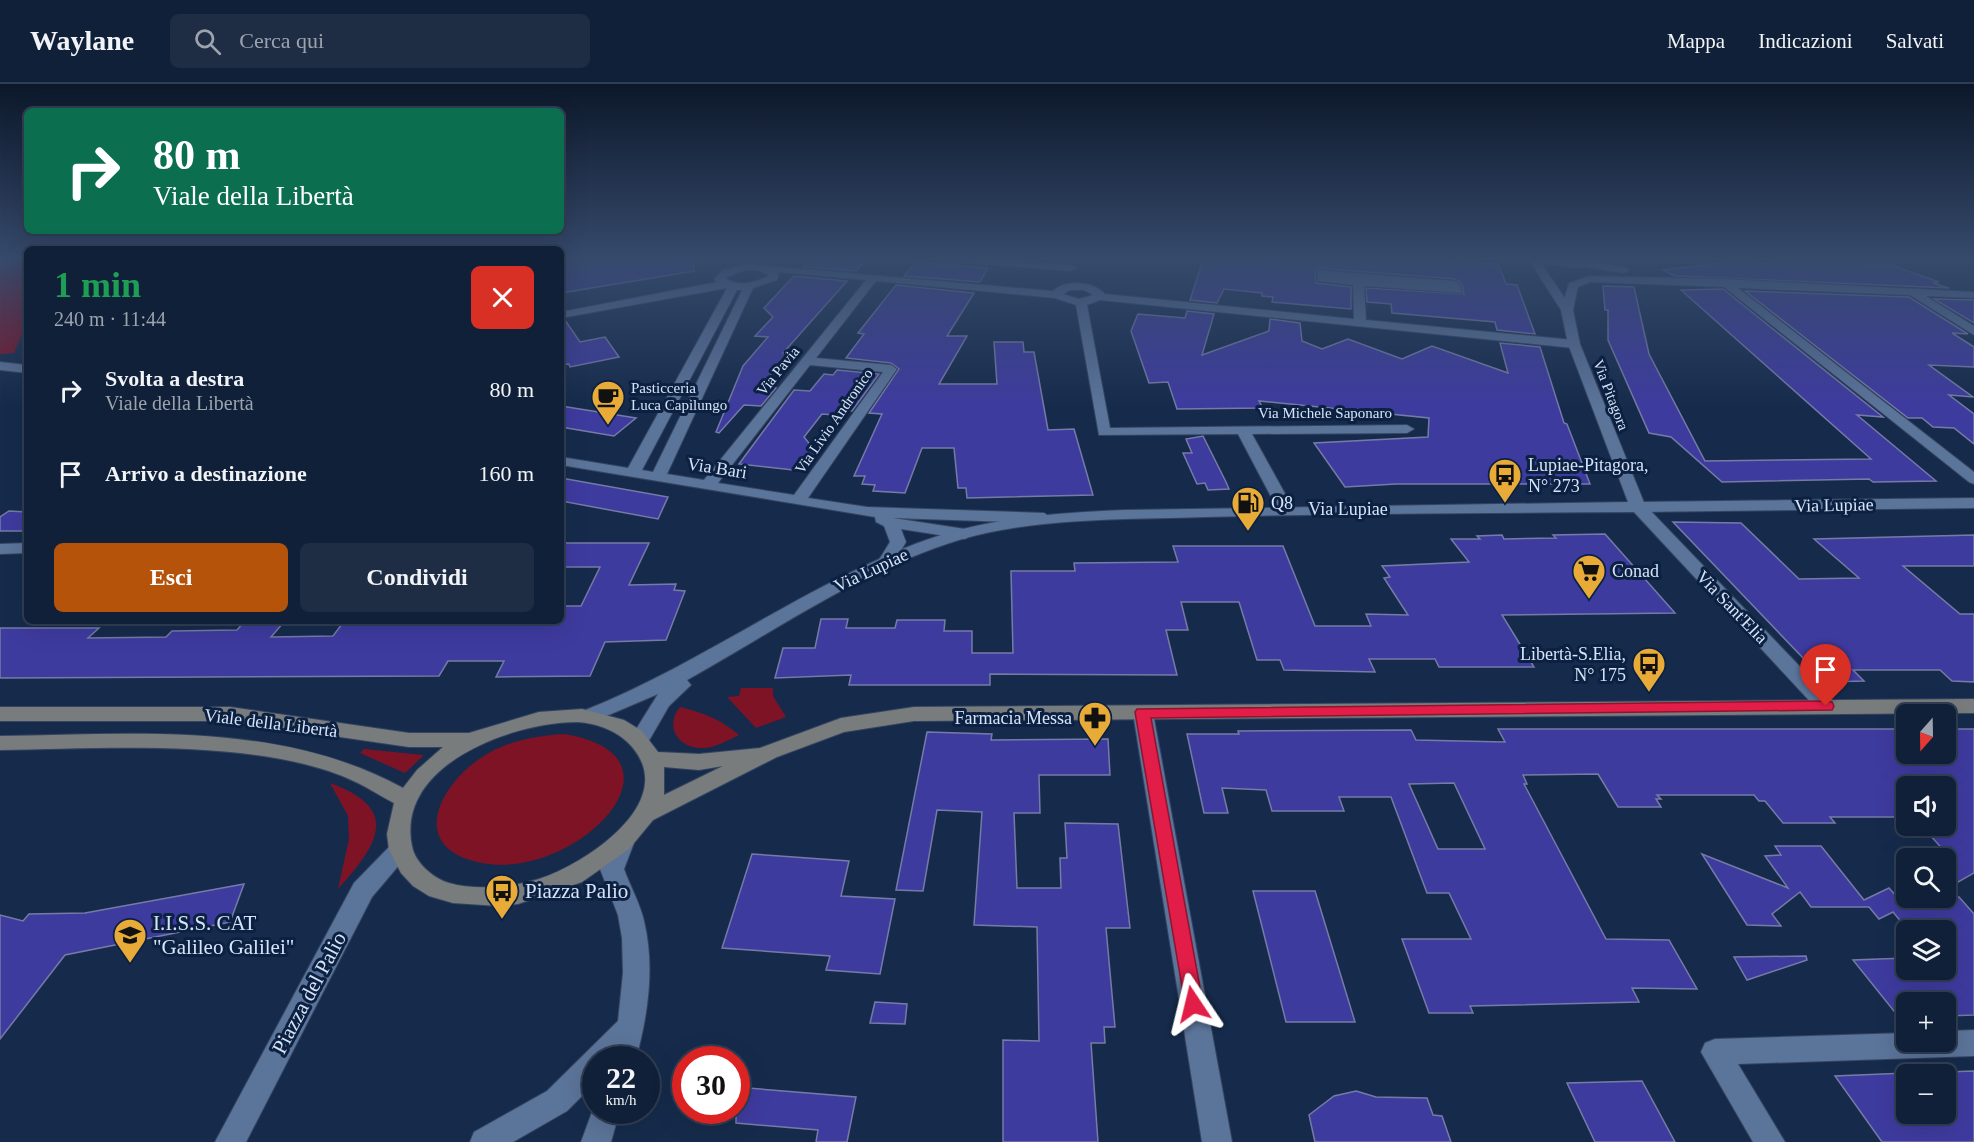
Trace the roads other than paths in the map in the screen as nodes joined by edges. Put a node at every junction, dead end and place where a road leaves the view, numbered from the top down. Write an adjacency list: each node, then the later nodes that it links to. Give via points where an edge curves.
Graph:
1 (590, 309): 11 (street)
2 (713, 309): 22 (street)
3 (738, 309): 23 (street)
4 (848, 309): 16 (street, Via Pavia)
5 (1082, 309): 20 (street, Via Michele Saponaro, via 1104,432)
6 (1223, 309): 12 (street)
7 (1359, 309): 12 (street)
8 (1759, 309): 24 (street)
9 (1939, 309): 13 (street)
10 (1567, 310): 14 (street, Via Pitagora)
11 (564, 314)
12 (1360, 323): 14 (street)
13 (1974, 331)
14 (1574, 344): 28 (street, Via Pitagora)
15 (24, 360): 17 (street)
16 (807, 361): 25 (street, Via Pavia); 26 (street, Via Livio Andronico, via 891,369)
17 (6, 366): 18 (street)
18 (24, 369)
19 (1407, 429): 20 (street, Via Michele Saponaro)
20 (1243, 430): 29 (street, Via Michele Saponaro)
21 (564, 462): 22 (street, Via Bari)
22 (633, 473): 23 (street, Via Bari)
23 (658, 478): 25 (street, Via Bari)
24 (1974, 479)
25 (707, 486): 26 (street, Via Bari)
26 (798, 501): 30 (street, Via Bari)
27 (1974, 503): 28 (street, Via Lupiae)
28 (1638, 507): 29 (street, Via Lupiae); 38 (street, Via Sant'Elia)
29 (1286, 510): 31 (street, Via Lupiae)
30 (867, 512): 31 (street, Via Bari); 32 (street, Via Bari)
31 (1051, 518): 33 (street, Via Lupiae)
32 (891, 523): 33 (street, Via Bari); 36 (street, via 898,542)
33 (965, 534): 36 (street, Via Lupiae, via 923,546)
34 (24, 548): 35 (street)
35 (0, 549)
36 (885, 563): 37 (street, Via Lupiae, via 839,584)
37 (718, 656): 42 (street, Via Lupiae, via 656,690); 43 (street, Via Lupiae, via 662,702)
38 (1826, 706): 39 (main road, Viale della Libertà); 40 (main road, Viale della Libertà)
39 (1974, 706)
40 (1143, 712): 46 (main road, Viale della Libertà, via 914,714 841,725); 61 (street)
41 (0, 714): 44 (main road, Viale della Libertà, via 230,714 409,740)
42 (590, 717): 43 (main road, Viale della Libertà, via 618,724); 44 (main road, Viale della Libertà, via 552,716 520,722)
43 (640, 739): 47 (main road, Viale della Libertà)
44 (470, 740): 48 (main road, Viale della Libertà, via 432,767)
45 (0, 742): 48 (main road, Viale della Libertà, via 213,745 275,753 338,766 389,788)
46 (770, 752): 47 (main road, Viale della Libertà, via 699,762); 49 (main road, Viale della Libertà)
47 (653, 759): 49 (main road, Viale della Libertà, via 656,785)
48 (406, 800): 51 (main road, Viale della Libertà, via 397,826)
49 (645, 814): 50 (main road, Viale della Libertà)
50 (622, 843): 51 (main road, Viale della Libertà, via 586,870 540,889 492,897 448,893 416,877); 52 (street, via 612,869 632,920 637,972)
51 (399, 851): 58 (street, Piazza del Palio, via 363,890)
52 (631, 1026): 54 (street); 55 (street)
53 (1974, 1042): 62 (street, via 1715,1052)
54 (612, 1046)
55 (626, 1046)
56 (582, 1076): 59 (street, via 557,1101)
57 (602, 1124): 60 (street)
58 (230, 1142)
59 (485, 1142)
60 (596, 1142)
61 (1217, 1142)
62 (1770, 1142)

